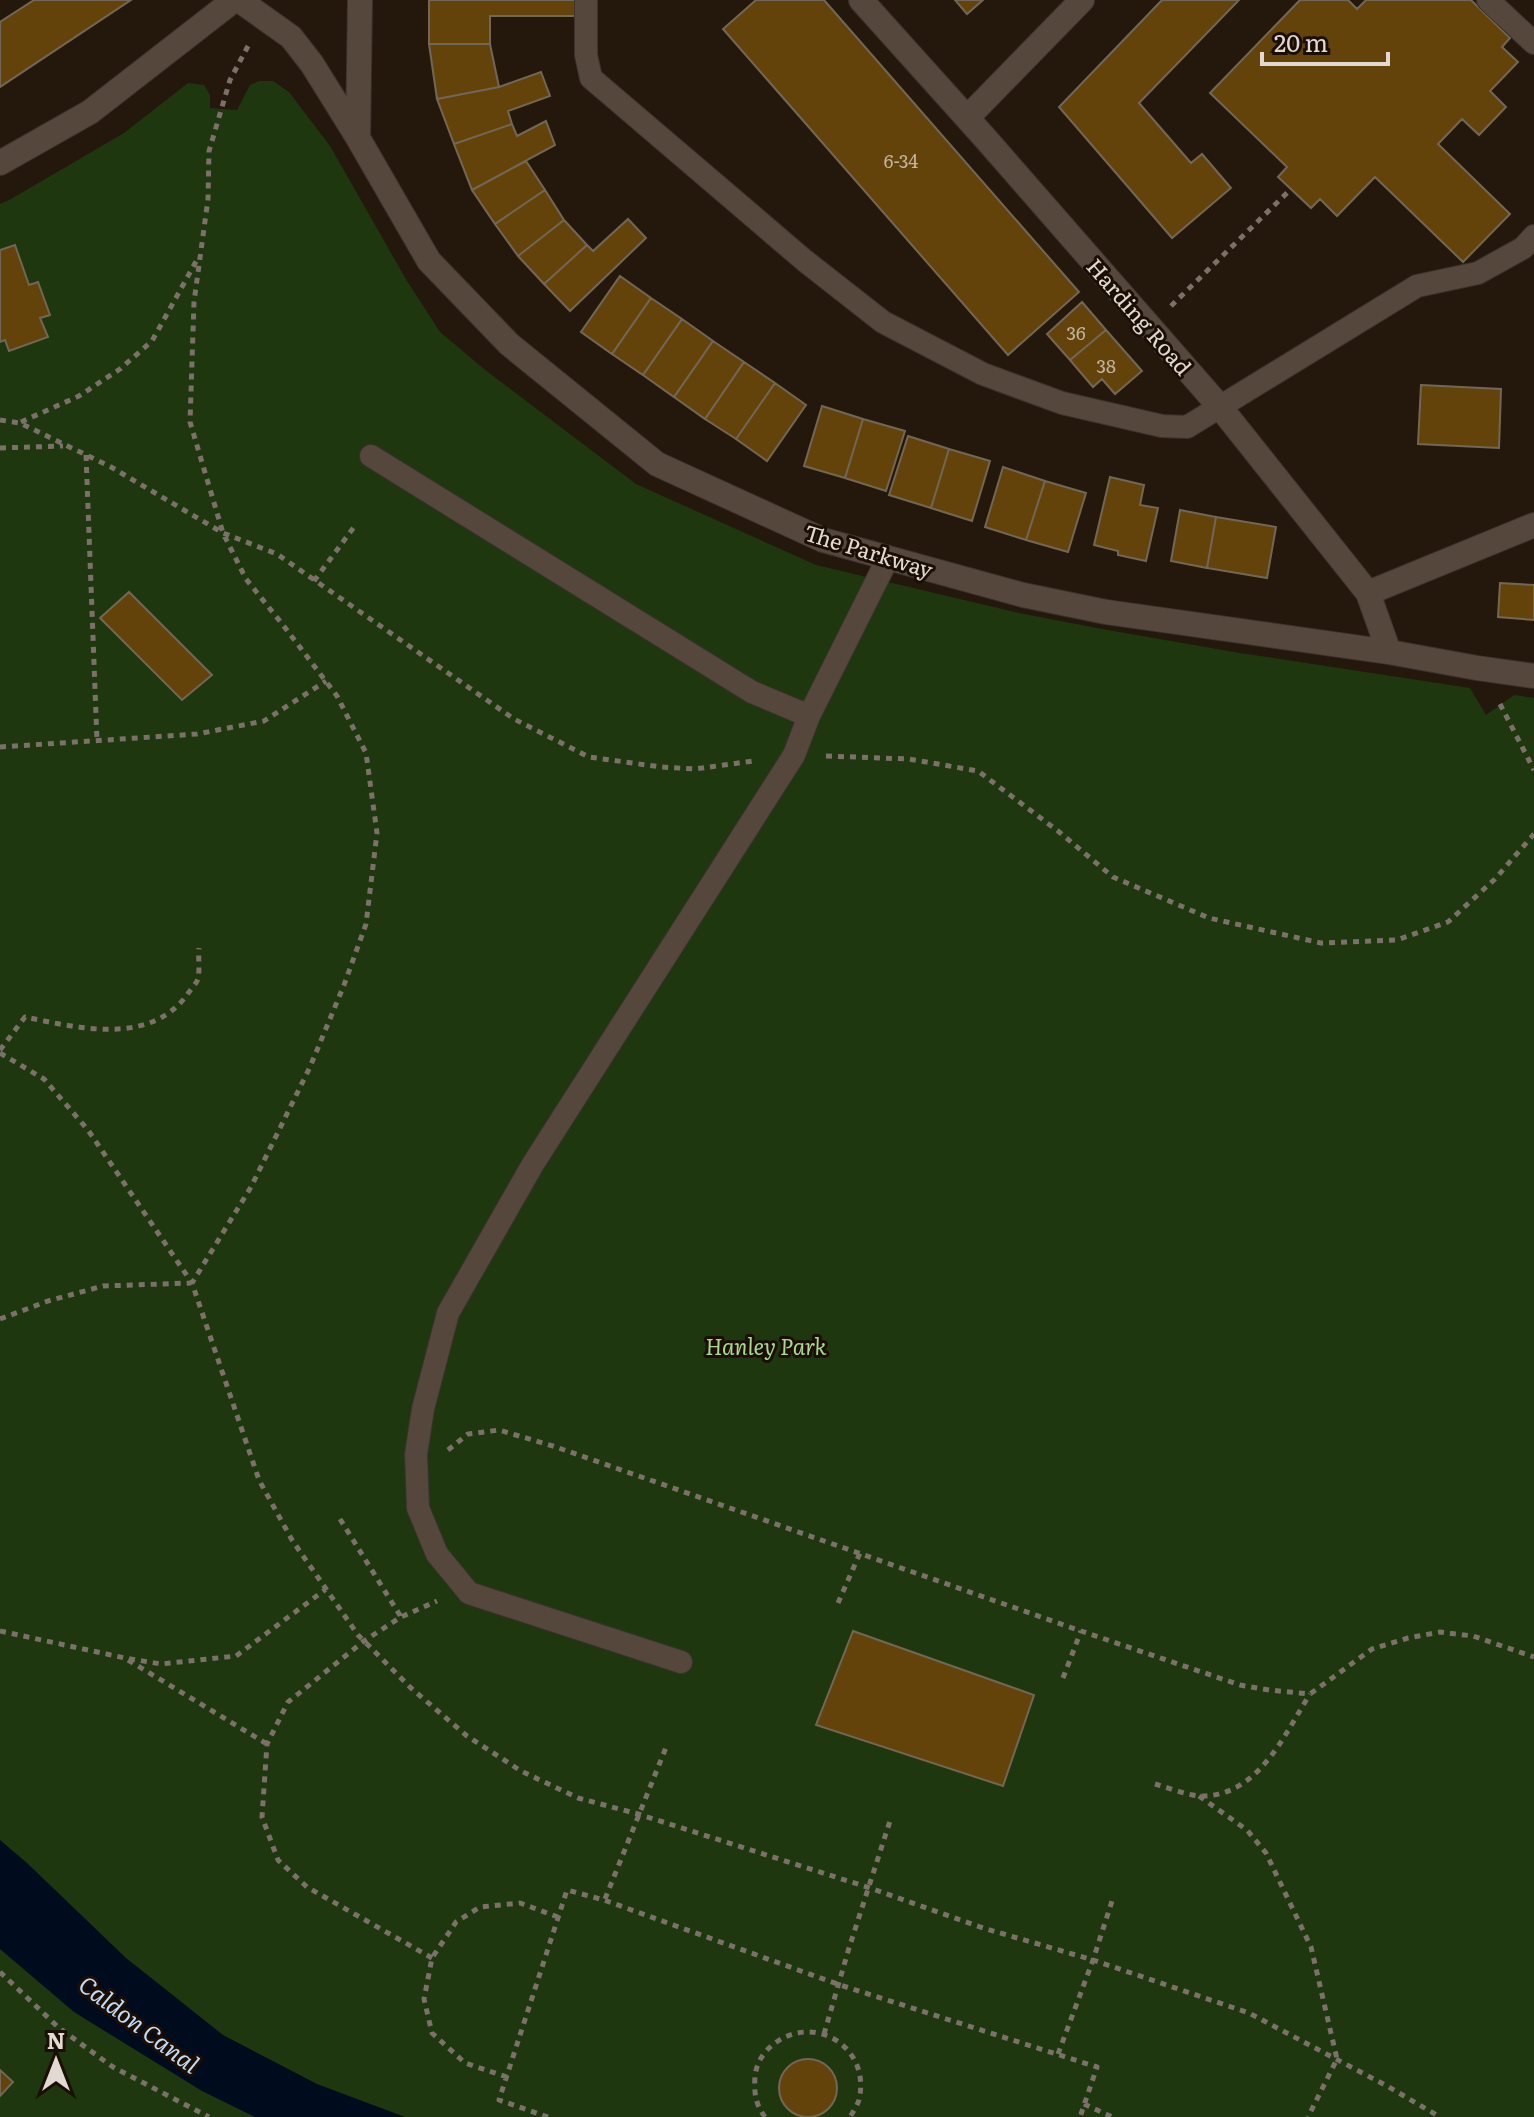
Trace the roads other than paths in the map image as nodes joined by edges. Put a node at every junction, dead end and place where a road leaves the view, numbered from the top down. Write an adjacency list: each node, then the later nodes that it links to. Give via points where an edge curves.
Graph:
1 (236, 0): 9 (street, The Parkway, via 291,37); 10 (street, via 90,112)
2 (360, 0): 9 (street)
3 (586, 0): 12 (lane, via 591,78 883,322 983,374 1062,403 1187,427)
4 (861, 0): 8 (street, Harding Road)
5 (1082, 0): 8 (street)
6 (1488, 0): 7 (lane)
7 (1534, 43)
8 (967, 118): 12 (street, Harding Road)
9 (358, 138): 15 (street, The Parkway, via 429,261 509,344 657,464 823,540)
10 (0, 163)
11 (1534, 236): 12 (lane, via 1478,273 1417,286)
12 (1220, 407): 16 (street, Harding Road)
13 (371, 456): 19 (lane, via 752,692)
14 (1534, 525): 16 (street)
15 (888, 558): 17 (street, The Parkway, via 1106,612); 19 (lane)
16 (1368, 593): 17 (street, Harding Road)
17 (1389, 652): 18 (street, The Parkway)
18 (1534, 676)
19 (809, 716): 20 (lane, via 794,755 533,1164 448,1313 416,1454 418,1508 437,1554 469,1593)
20 (681, 1662)

